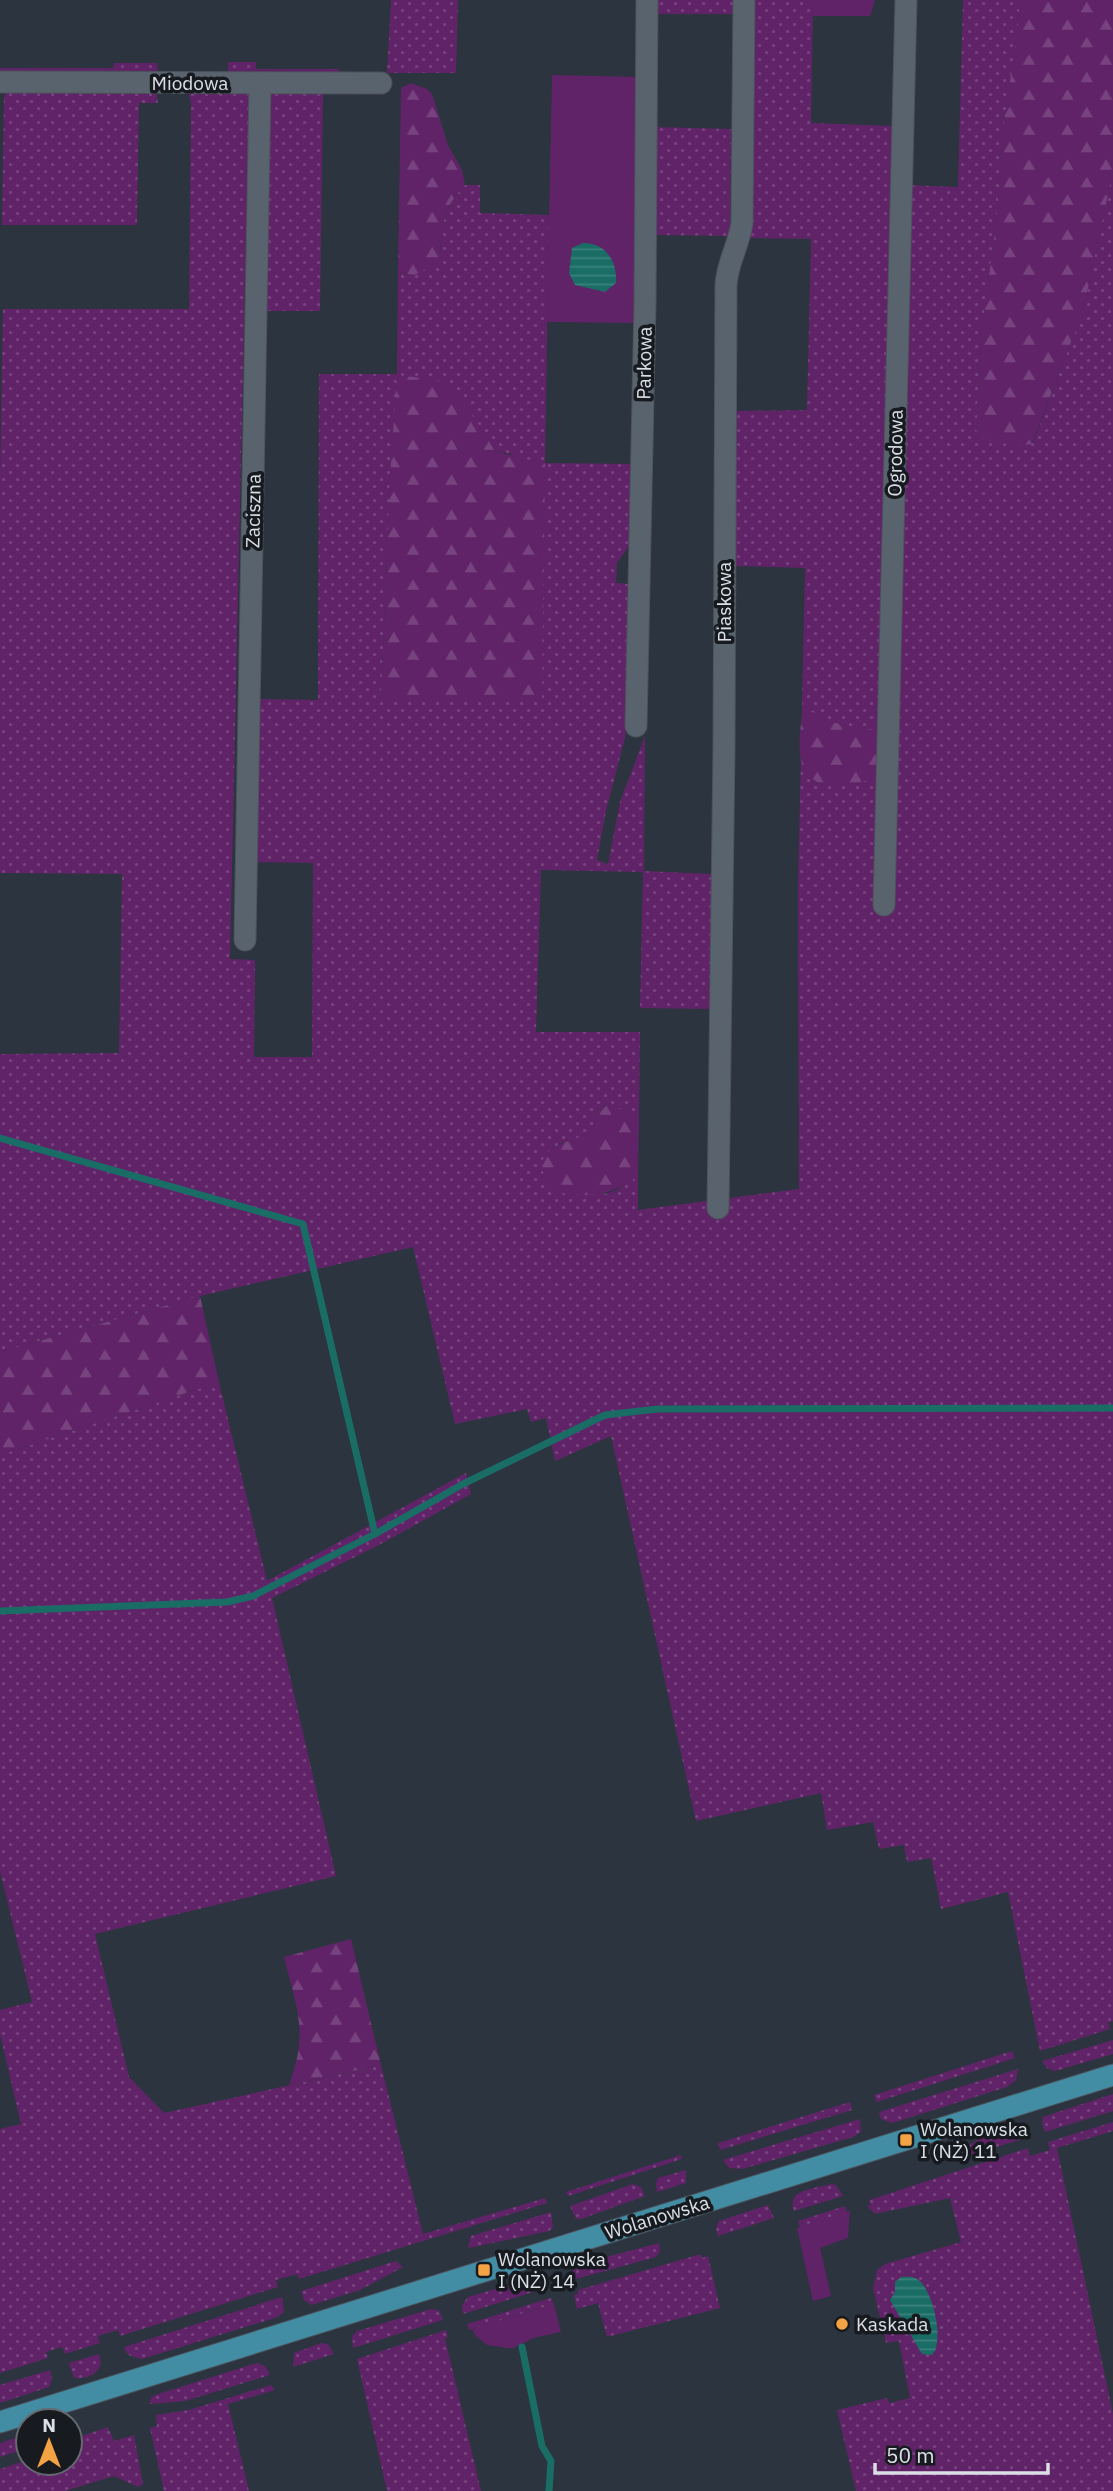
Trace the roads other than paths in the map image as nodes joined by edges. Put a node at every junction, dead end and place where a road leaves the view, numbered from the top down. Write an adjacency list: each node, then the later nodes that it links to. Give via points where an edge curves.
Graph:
1 (647, 0): 7 (street, Parkowa)
2 (744, 0): 10 (street, Piaskowa, via 742,223 726,285)
3 (906, 0): 8 (street, Ogrodowa)
4 (0, 82): 5 (street, Miodowa)
5 (260, 83): 6 (street, Miodowa); 9 (street, Zaciszna)
6 (381, 83)
7 (636, 726)
8 (884, 905)
9 (245, 940)
10 (718, 1208)
11 (1113, 2075): 12 (main road, Wolanowska)
12 (0, 2422)

